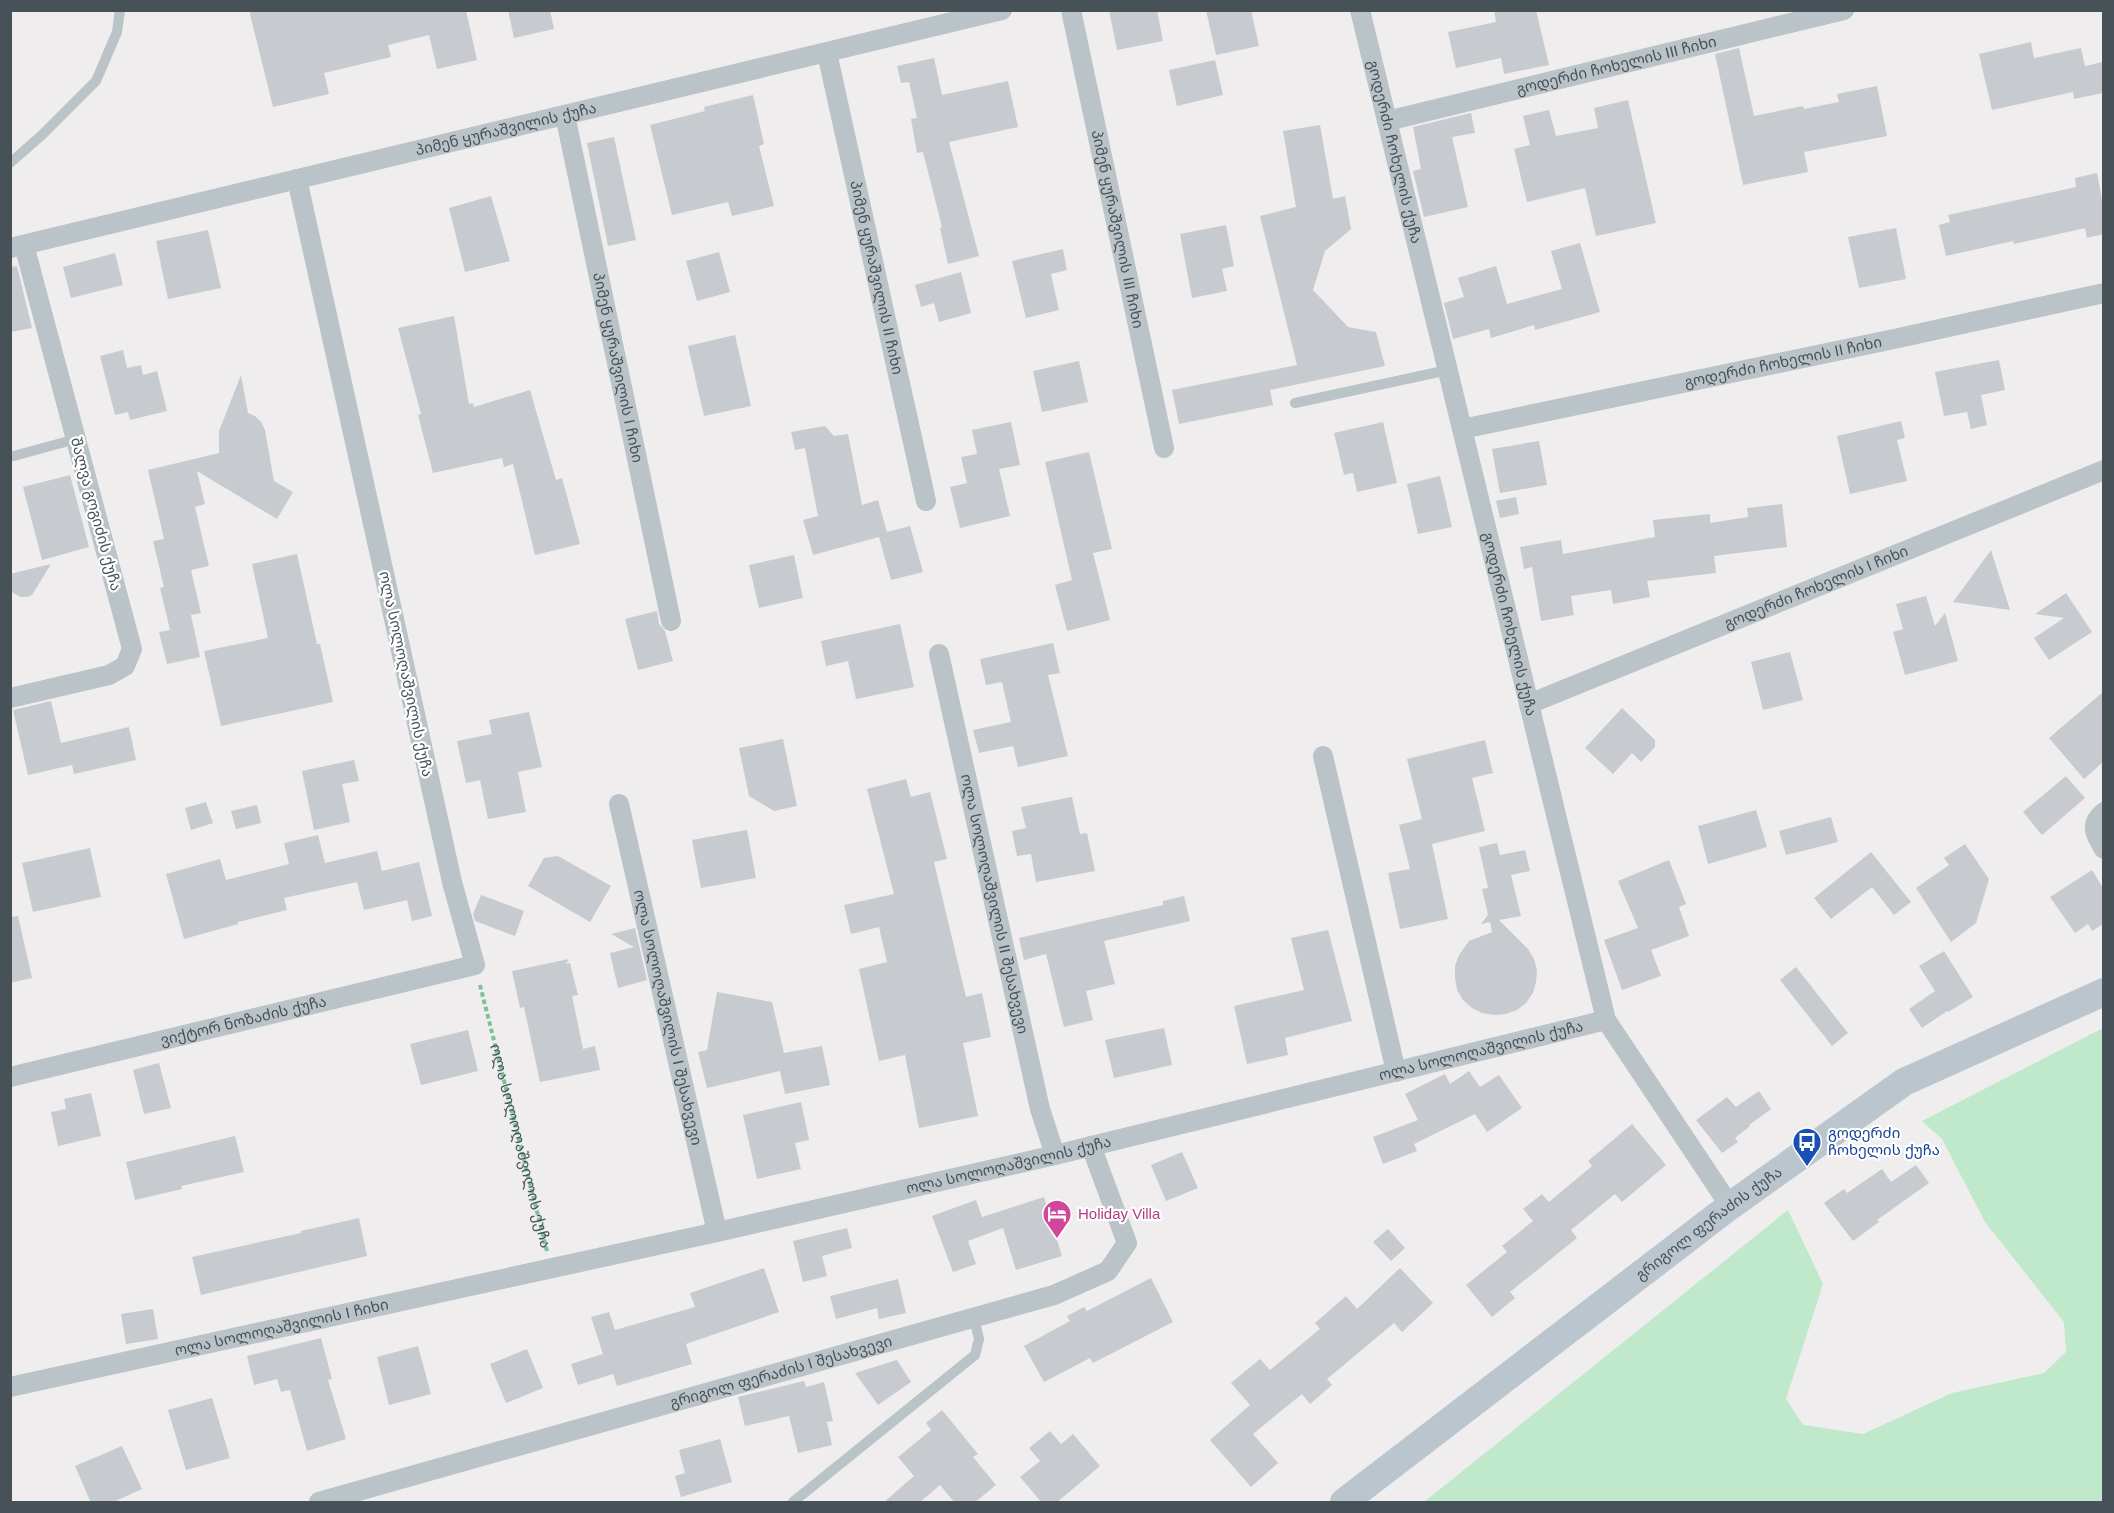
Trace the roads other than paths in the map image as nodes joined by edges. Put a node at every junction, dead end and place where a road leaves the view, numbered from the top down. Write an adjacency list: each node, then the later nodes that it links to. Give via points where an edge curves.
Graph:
1 (120, 10): 9 (lane, via 117,32 96,81)
2 (1002, 10): 6 (street, პიმენ ყურაშვილის ქუჩა)
3 (1071, 10): 17 (street, პიმენ ყურაშვილის III ჩიხი)
4 (1360, 10): 8 (street, გოდერძი ჩოხელის ქუჩა)
5 (1844, 10): 8 (street, გოდერძი ჩოხელის III ჩიხი)
6 (826, 53): 7 (street, პიმენ ყურაშვილის ქუჩა); 20 (street, პიმენ ყურაშვილის II ჩიხი)
7 (565, 115): 10 (street, პიმენ ყურაშვილის ქუჩა); 21 (street, პიმენ ყურაშვილის I ჩიხი)
8 (1387, 120): 13 (street, გოდერძი ჩოხელის ქუჩა)
9 (10, 163)
10 (297, 179): 11 (street, პიმენ ყურაშვილის ქუჩა); 29 (street, ოლა სოლოღაშვილის ქუჩა, via 452,882)
11 (17, 247): 16 (street, შალვა გოგიძის ქუჩა)
12 (2103, 293): 15 (street, გოდერძი ჩოხელის II ჩიხი)
13 (1448, 370): 14 (lane); 15 (street, გოდერძი ჩოხელის ქუჩა)
14 (1295, 403)
15 (1462, 429): 24 (street, გოდერძი ჩოხელის ქუჩა)
16 (76, 439): 18 (lane); 23 (street, შალვა გოგიძის ქუჩა, via 132,649 125,666 109,675)
17 (1164, 448)
18 (10, 456)
19 (2103, 470): 24 (street, გოდერძი ჩოხელის I ჩიხი)
20 (926, 501)
21 (670, 621)
22 (939, 654): 35 (street, ოლა სოლოღაშვილის II შესახვევი, via 1040,1109)
23 (10, 698)
24 (1529, 704): 31 (street, გოდერძი ჩოხელის ქუჩა)
25 (1323, 756): 32 (street)
26 (619, 804): 37 (street, ოლა სოლოღაშვილის I შესახვევი)
27 (2103, 812): 28 (street, via 2094,825 2095,837)
28 (2103, 849)
29 (475, 965): 33 (street, ვიქტორ ნოზაძის ქუჩა)
30 (2103, 992): 36 (street, გრიგოლ ფერაძის ქუჩა, via 1904,1082)
31 (1606, 1020): 32 (street, ოლა სოლოღაშვილის ქუჩა); 36 (street, გოდერძი ჩოხელის ქუჩა)
32 (1396, 1072): 34 (street, ოლა სოლოღაშვილის ქუჩა)
33 (10, 1077)
34 (1091, 1146): 35 (street, ოლა სოლოღაშვილის ქუჩა); 39 (street, გრიგოლ ფერაძის I შესახვევი, via 1127,1243 1108,1271 1054,1295)
35 (1055, 1155): 37 (street, ოლა სოლოღაშვილის ქუჩა)
36 (1730, 1206): 43 (street, გრიგოლ ფერაძის ქუჩა)
37 (717, 1232): 38 (street, ოლა სოლოღაშვილის ქუჩა)
38 (552, 1269): 40 (street, ოლა სოლოღაშვილის I ჩიხი)
39 (974, 1318): 41 (street, გრიგოლ ფერაძის I შესახვევი); 42 (lane, via 979,1339 975,1355)
40 (10, 1387)
41 (319, 1503)
42 (794, 1503)
43 (1344, 1503)

